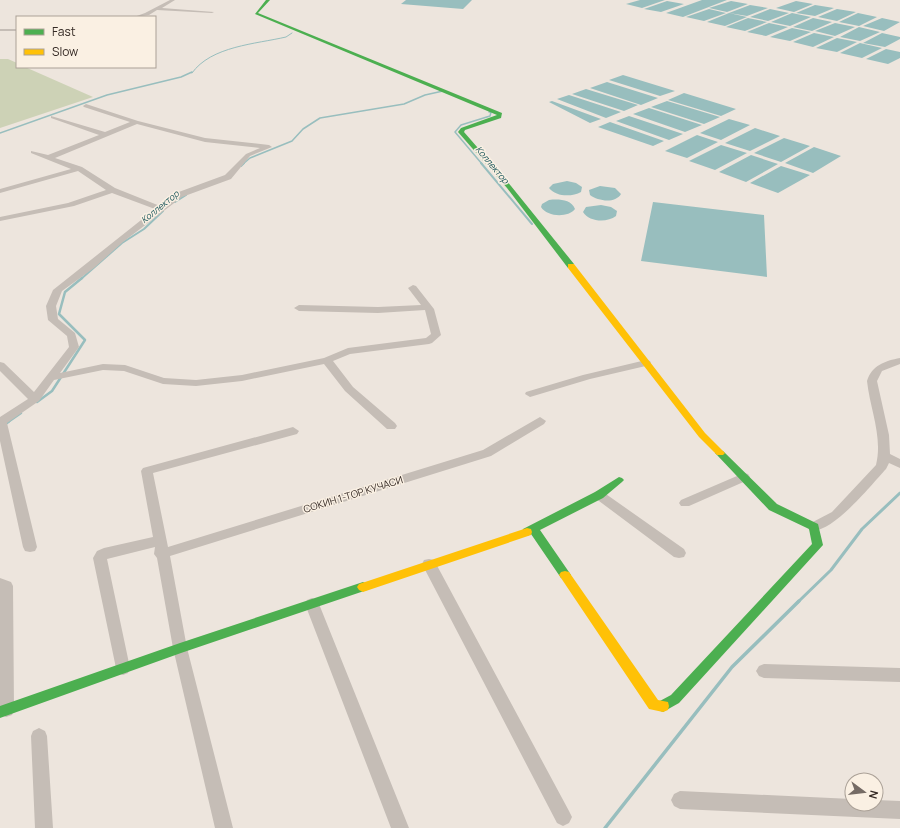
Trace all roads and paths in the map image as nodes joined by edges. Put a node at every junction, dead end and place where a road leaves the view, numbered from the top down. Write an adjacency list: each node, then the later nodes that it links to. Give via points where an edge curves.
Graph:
1 (173, 0): 3 (street)
2 (268, 0): 24 (street, via 256,13 500,114 461,132 509,187)
3 (156, 9): 4 (street); 5 (street)
4 (212, 12)
5 (138, 16)
6 (0, 30): 7 (street)
7 (16, 30)
8 (86, 106): 10 (street)
9 (54, 117): 11 (street)
10 (136, 122): 11 (street); 17 (street, via 205,140 269,147 248,155 228,177 179,195)
11 (104, 134): 13 (street)
12 (33, 152): 13 (street)
13 (48, 158): 14 (street)
14 (79, 168): 15 (street); 16 (street)
15 (1, 190)
16 (112, 190): 17 (street); 18 (street, via 64,206)
17 (161, 209): 26 (street, via 58,290 52,306 53,320 72,335 74,347)
18 (0, 220)
19 (413, 288): 20 (street)
20 (427, 307): 21 (street, via 378,310); 22 (street, via 436,334 429,341 348,351)
21 (299, 308)
22 (327, 360): 26 (street, via 242,378 196,383 163,381 125,368 103,367); 31 (street, via 348,389)
23 (900, 361): 33 (street, via 879,367 872,381)
24 (646, 363): 27 (street); 35 (street, via 702,435)
25 (0, 365): 28 (street)
26 (50, 378): 28 (street)
27 (530, 394)
28 (35, 398): 30 (street)
29 (540, 421): 42 (street, СОКИН 1-ТОР KУЧАСИ, via 487,453)
30 (1, 422): 41 (street)
31 (391, 426)
32 (293, 431): 42 (street, via 147,471)
33 (885, 456): 34 (street); 39 (street, via 882,466 836,515)
34 (900, 464)
35 (744, 477): 38 (street); 39 (street, via 773,507)
36 (619, 480): 37 (street)
37 (599, 495): 40 (street); 43 (street)
38 (685, 503)
39 (814, 527): 40 (street, via 818,545 675,698 662,707 654,705)
40 (534, 530): 44 (street)
41 (30, 547)
42 (160, 548): 47 (street); 48 (street, СОКИН 1-ТОР KУЧАСИ, via 109,552 100,558)
43 (678, 553)
44 (429, 564): 46 (street); 55 (street)
45 (0, 582): 51 (street, via 6,586)
46 (312, 604): 47 (street); 58 (street)
47 (180, 648): 48 (street); 57 (street)
48 (123, 668): 51 (street)
49 (764, 671): 50 (street)
50 (900, 675)
51 (3, 711)
52 (39, 736): 56 (street)
53 (680, 800): 54 (street)
54 (900, 810)
55 (563, 817)
56 (44, 828)
57 (224, 828)
58 (400, 828)

